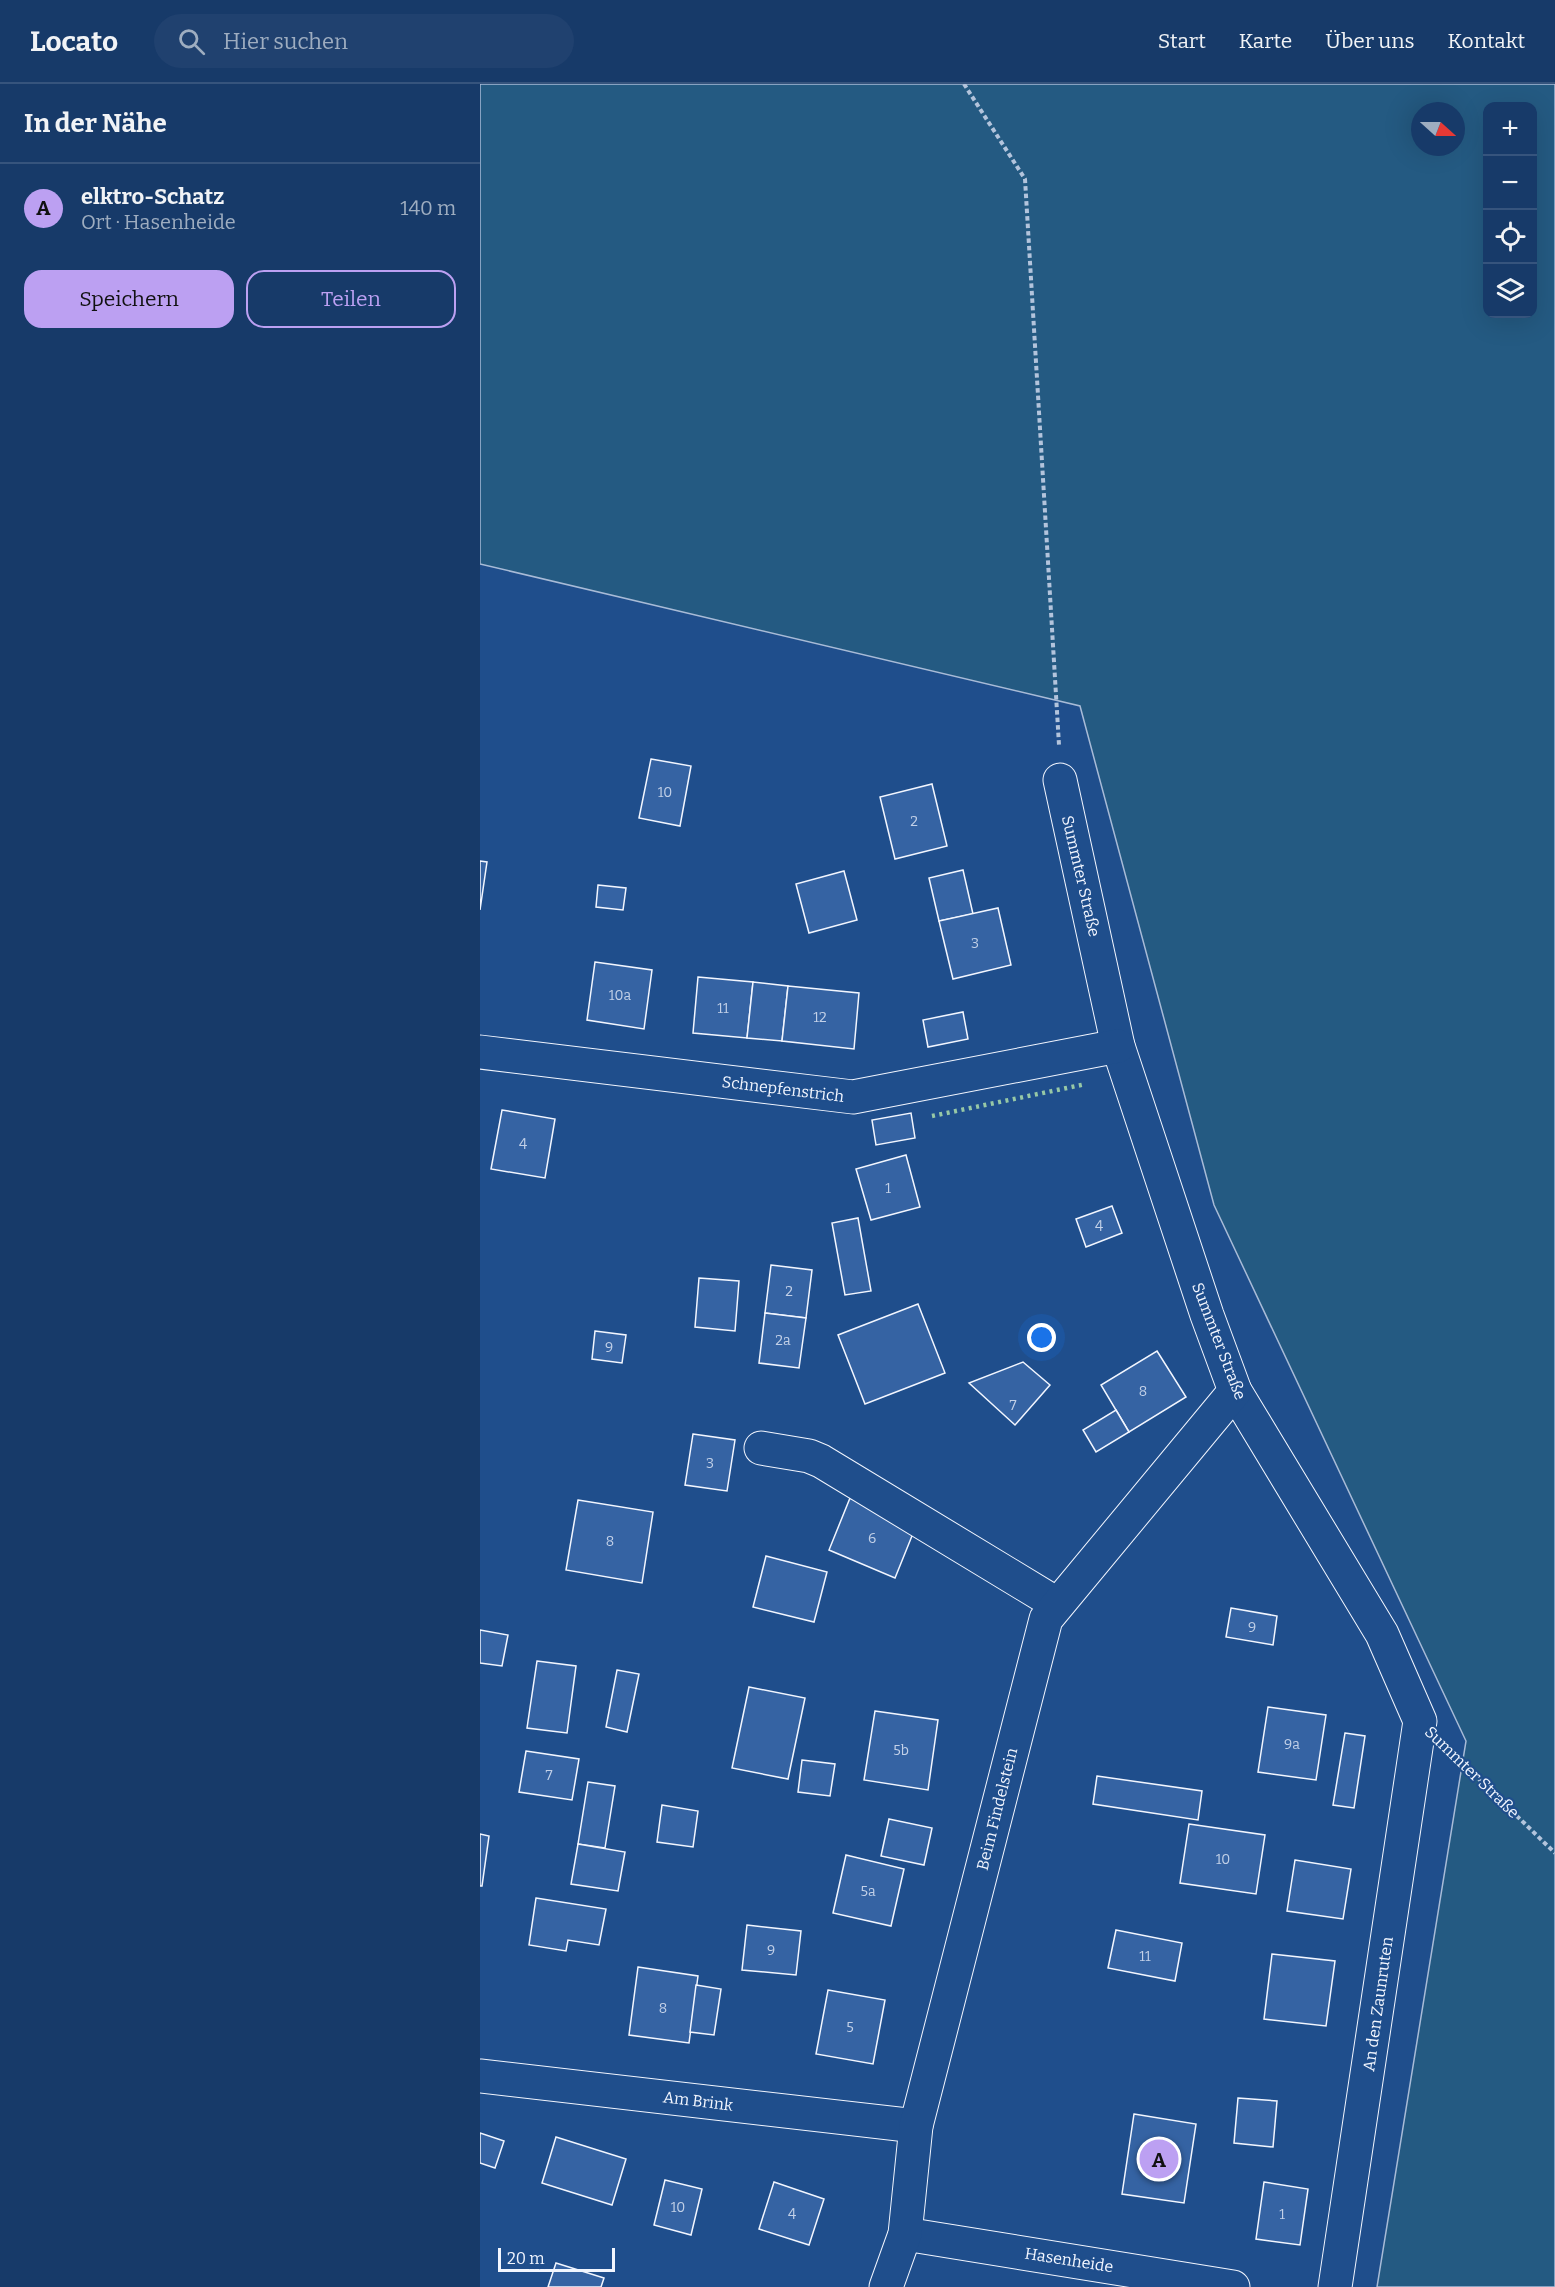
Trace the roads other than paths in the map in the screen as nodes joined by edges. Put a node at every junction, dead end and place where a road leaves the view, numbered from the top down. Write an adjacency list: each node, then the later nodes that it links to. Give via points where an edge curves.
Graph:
1 (1060, 780): 2 (street, Summter Straße)
2 (1118, 1046): 3 (street, Schnepfenstrich, via 853,1097); 4 (street, Summter Straße)
3 (480, 1052)
4 (1235, 1391): 6 (street, Beim Findelstein); 7 (street, Summter Straße, via 1382,1634)
5 (762, 1448): 6 (street, via 821,1461)
6 (1057, 1604): 9 (street, Beim Findelstein, via 1046,1619)
7 (1420, 1721): 13 (street, An den Zaunruten)
8 (480, 2076): 9 (street, Am Brink)
9 (916, 2126): 10 (street, Beim Findelstein)
10 (905, 2234): 11 (street, Beim Findelstein); 12 (street, Hasenheide)
11 (886, 2287)
12 (1233, 2287)
13 (1335, 2287)

